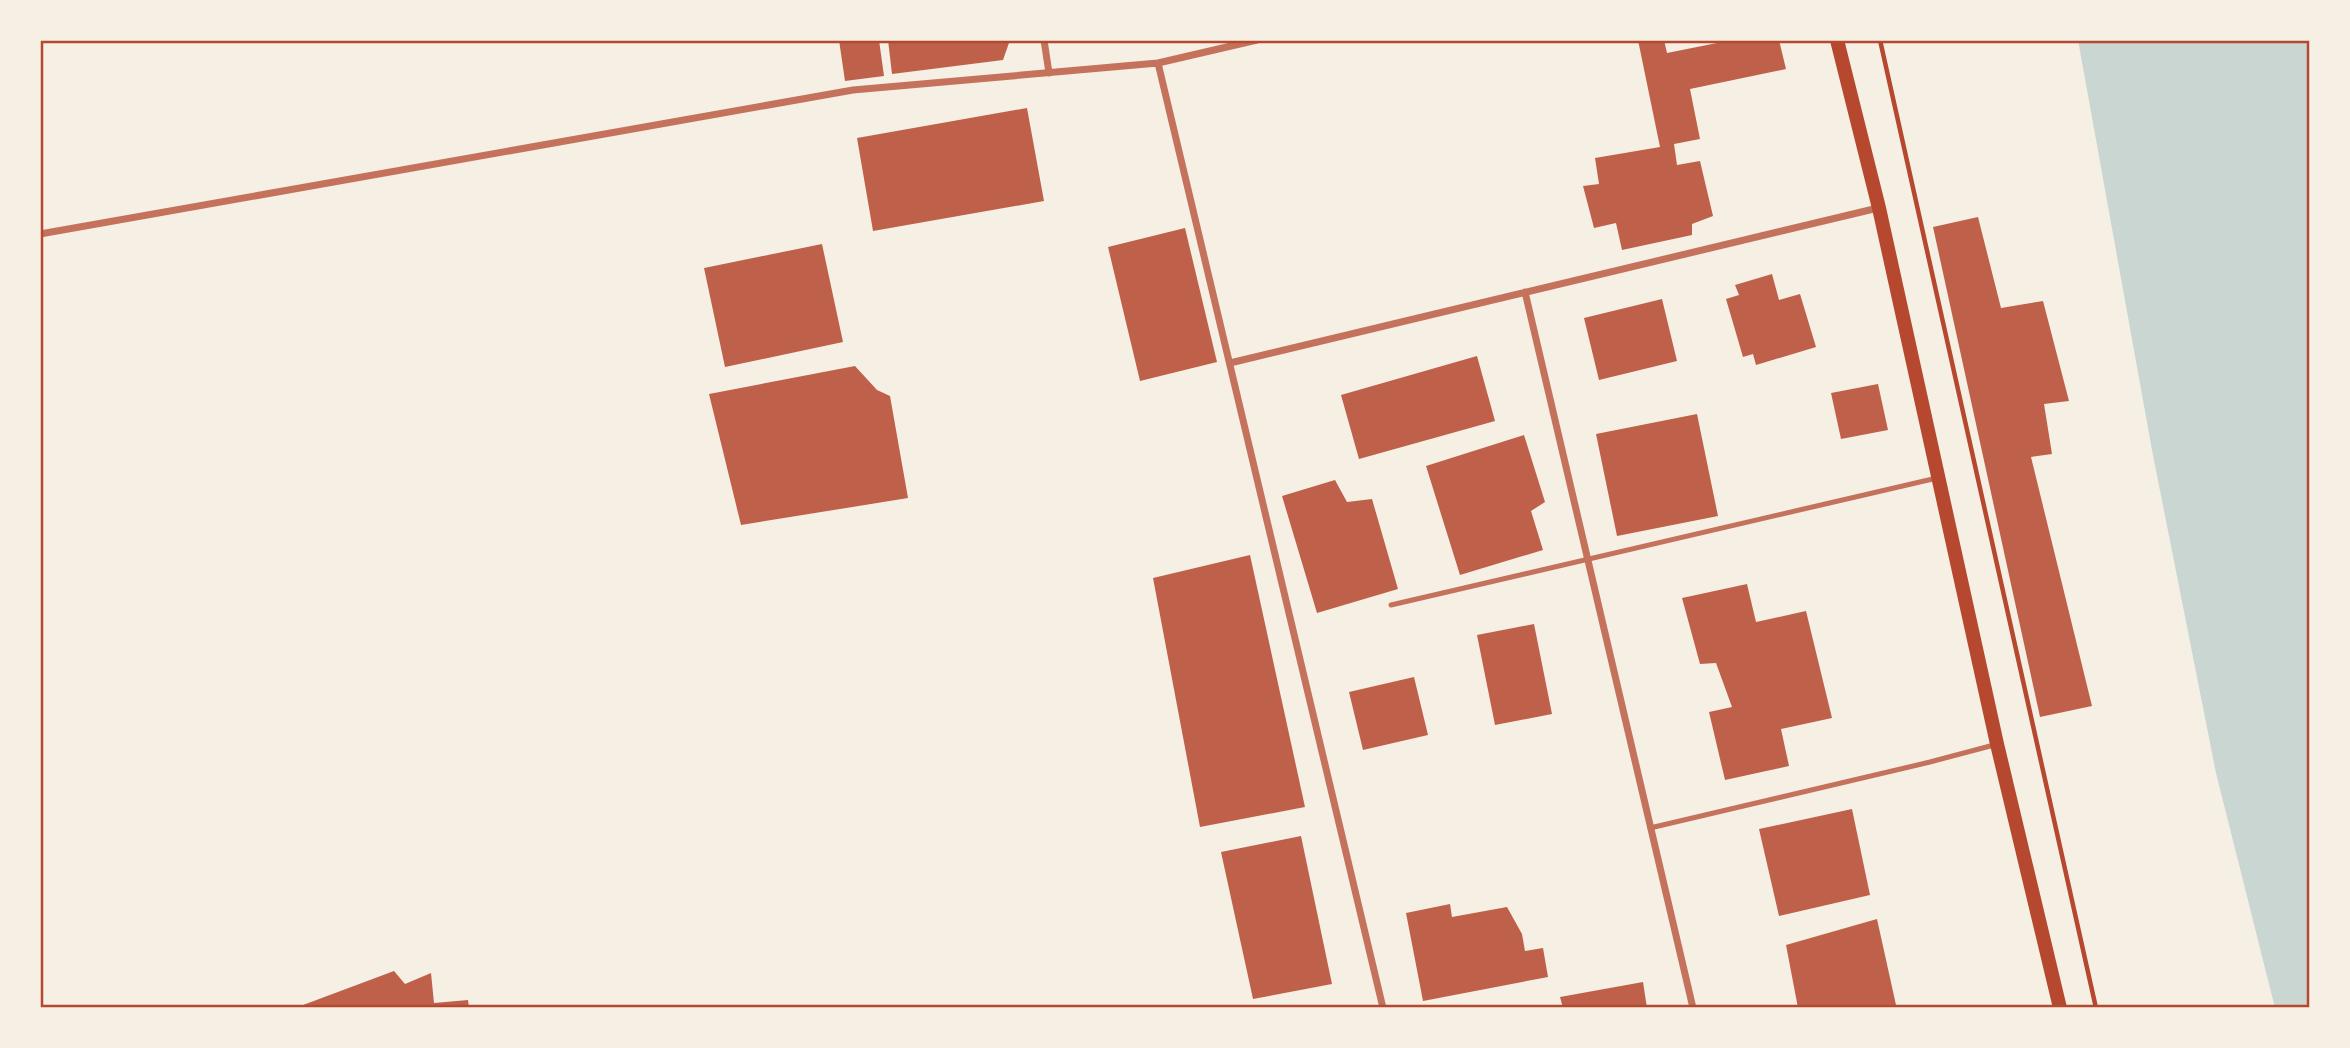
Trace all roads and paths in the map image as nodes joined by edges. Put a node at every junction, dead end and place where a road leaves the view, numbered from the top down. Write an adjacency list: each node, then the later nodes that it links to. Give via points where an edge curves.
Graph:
1 (1044, 40): 6 (street)
2 (1257, 40): 5 (street)
3 (1837, 40): 7 (main road)
4 (1880, 40): 19 (path)
5 (1158, 63): 6 (street); 10 (street)
6 (1049, 72): 8 (street, via 853,90)
7 (1879, 208): 9 (street); 11 (main road)
8 (40, 234)
9 (1524, 292): 10 (street); 12 (street)
10 (1230, 363): 16 (street)
11 (1937, 478): 12 (lane); 14 (main road)
12 (1587, 560): 13 (lane); 15 (street)
13 (1391, 605)
14 (1997, 744): 15 (lane); 18 (main road)
15 (1650, 828): 17 (street)
16 (1383, 1008)
17 (1693, 1008)
18 (2060, 1008)
19 (2096, 1008)

